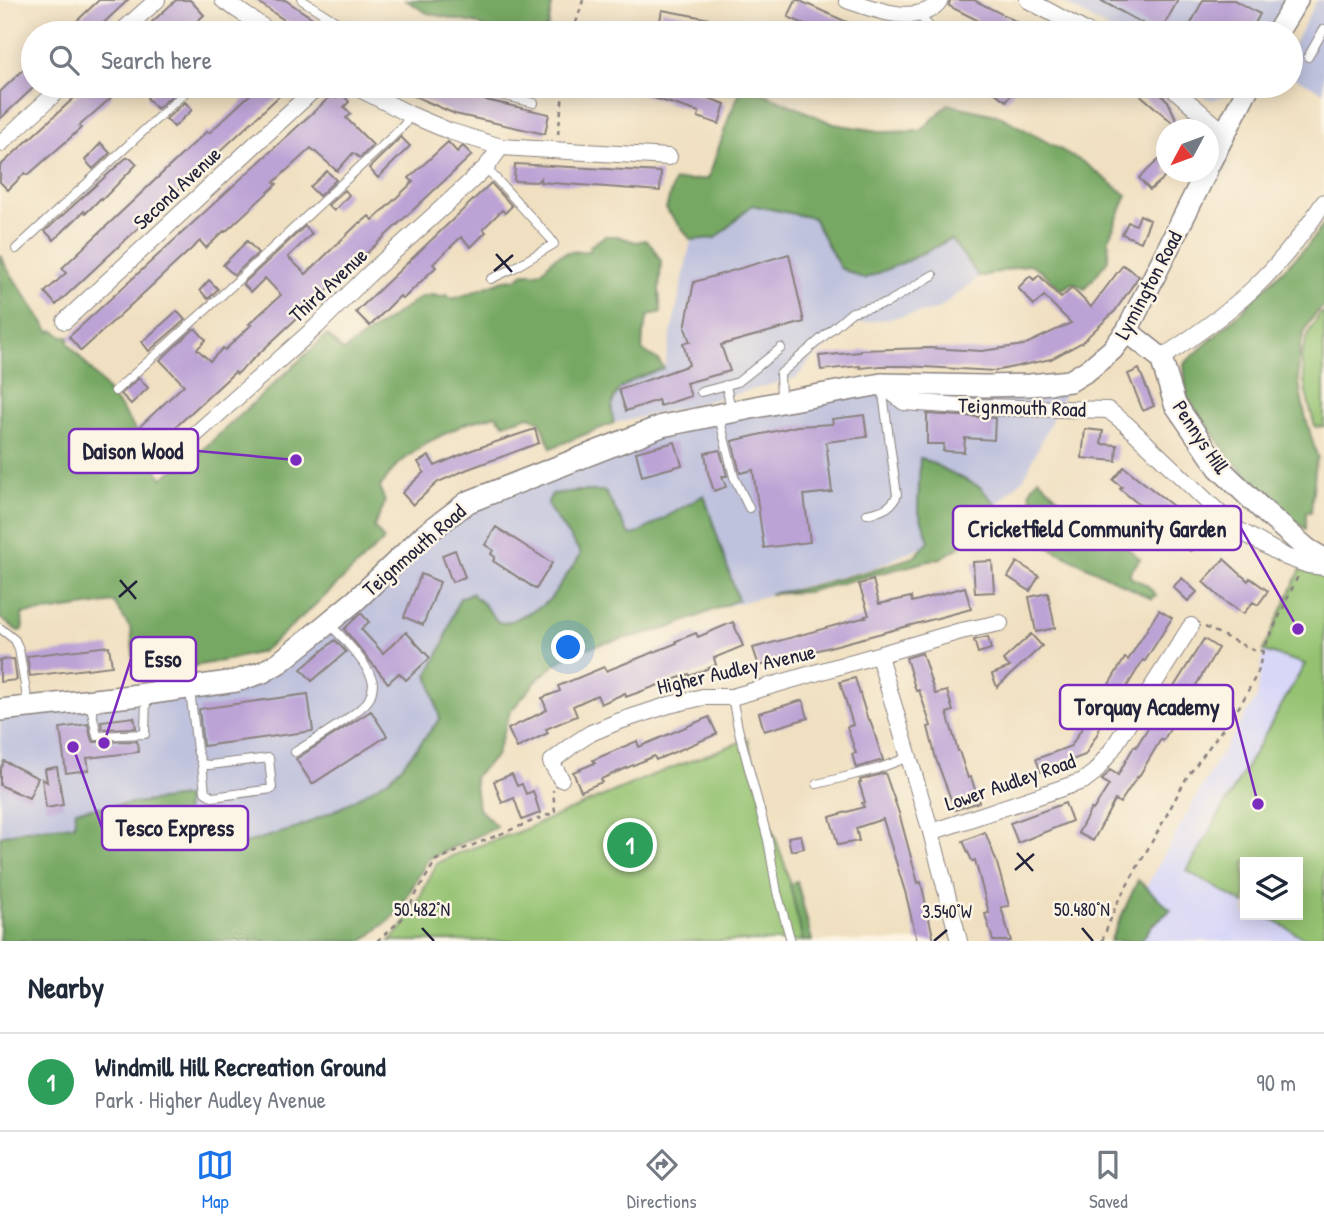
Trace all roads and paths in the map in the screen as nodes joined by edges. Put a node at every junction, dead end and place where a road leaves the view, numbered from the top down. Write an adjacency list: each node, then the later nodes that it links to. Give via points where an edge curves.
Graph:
1 (157, 0): 10 (street)
2 (223, 0): 11 (street)
3 (302, 0): 12 (lane)
4 (583, 0): 13 (path)
5 (846, 0): 9 (street, via 884,13)
6 (940, 0): 9 (street)
7 (1028, 0): 15 (street)
8 (1297, 0): 16 (street)
9 (919, 15): 14 (lane)
10 (133, 21)
11 (245, 21)
12 (335, 21)
13 (577, 21)
14 (924, 21)
15 (1067, 21)
16 (1285, 21)
17 (1324, 29): 18 (lane)
18 (1308, 57)
19 (50, 98): 30 (street)
20 (179, 98): 38 (lane)
21 (305, 98): 41 (street, Second Avenue)
22 (378, 98): 28 (street)
23 (514, 98): 27 (lane)
24 (562, 98): 33 (path)
25 (1184, 98): 29 (street)
26 (1243, 98): 29 (street)
27 (534, 103)
28 (409, 114): 32 (street); 48 (lane, via 393,136)
29 (1225, 133): 31 (street)
30 (0, 144)
31 (1219, 145)
32 (501, 146): 33 (street); 35 (street, Third Avenue)
33 (556, 150): 34 (street)
34 (669, 157)
35 (486, 166): 40 (lane, via 554,244); 52 (street, Third Avenue)
36 (1201, 182): 42 (street, Lymington Road)
37 (1324, 202): 44 (street, via 1260,282)
38 (16, 249)
39 (933, 275): 50 (lane, via 887,303 852,312 780,374)
40 (491, 279)
41 (65, 321)
42 (1128, 331): 44 (street); 47 (street, Lymington Road, via 1111,351 1070,381)
43 (781, 348): 46 (lane, via 738,382)
44 (1161, 358): 55 (street, Pennys Hill, via 1175,404 1219,468)
45 (881, 384): 47 (street, Teignmouth Road); 50 (street, Teignmouth Road); 54 (lane, via 897,495 889,507); 56 (street, Teignmouth Road, via 904,402 1108,410 1235,528 1286,556)
46 (726, 385): 49 (lane); 51 (lane)
47 (986, 386)
48 (115, 391)
49 (701, 392)
50 (781, 402): 51 (street, Teignmouth Road)
51 (724, 413): 53 (lane, via 734,477); 58 (street, Teignmouth Road, via 662,426 468,502 423,536)
52 (179, 449)
53 (749, 508)
54 (867, 514)
55 (1324, 559)
56 (1324, 566)
57 (1301, 569): 62 (path)
58 (328, 623): 64 (street, Teignmouth Road, via 263,672); 70 (lane, via 366,668 373,684 369,701)
59 (1000, 623): 63 (street, Higher Audley Avenue)
60 (1191, 626): 62 (path, via 1195,623); 75 (street, Lower Audley Road, via 1095,772)
61 (0, 628): 68 (lane, via 19,649)
62 (1263, 651): 79 (path, via 1241,704 1187,777 1117,903)
63 (879, 656): 66 (street, Higher Audley Avenue); 71 (street)
64 (190, 687): 65 (street, Teignmouth Road); 72 (lane)
65 (146, 694): 67 (street, Teignmouth Road); 67 (lane, via 145,734 97,736)
66 (732, 697): 73 (street, Higher Audley Avenue, via 703,697 669,705 591,733 551,762); 77 (lane)
67 (90, 700): 68 (street, Teignmouth Road)
68 (29, 707): 69 (street, Teignmouth Road)
69 (0, 710)
70 (295, 752)
71 (909, 757): 74 (lane); 75 (street)
72 (202, 764): 72 (lane, via 269,758 272,789 212,797 205,792)
73 (561, 779): 76 (path, via 553,788 555,812 436,860 401,920)
74 (817, 783)
75 (931, 832): 78 (street)
76 (377, 941)
77 (791, 941)
78 (958, 941)
79 (1102, 941)

